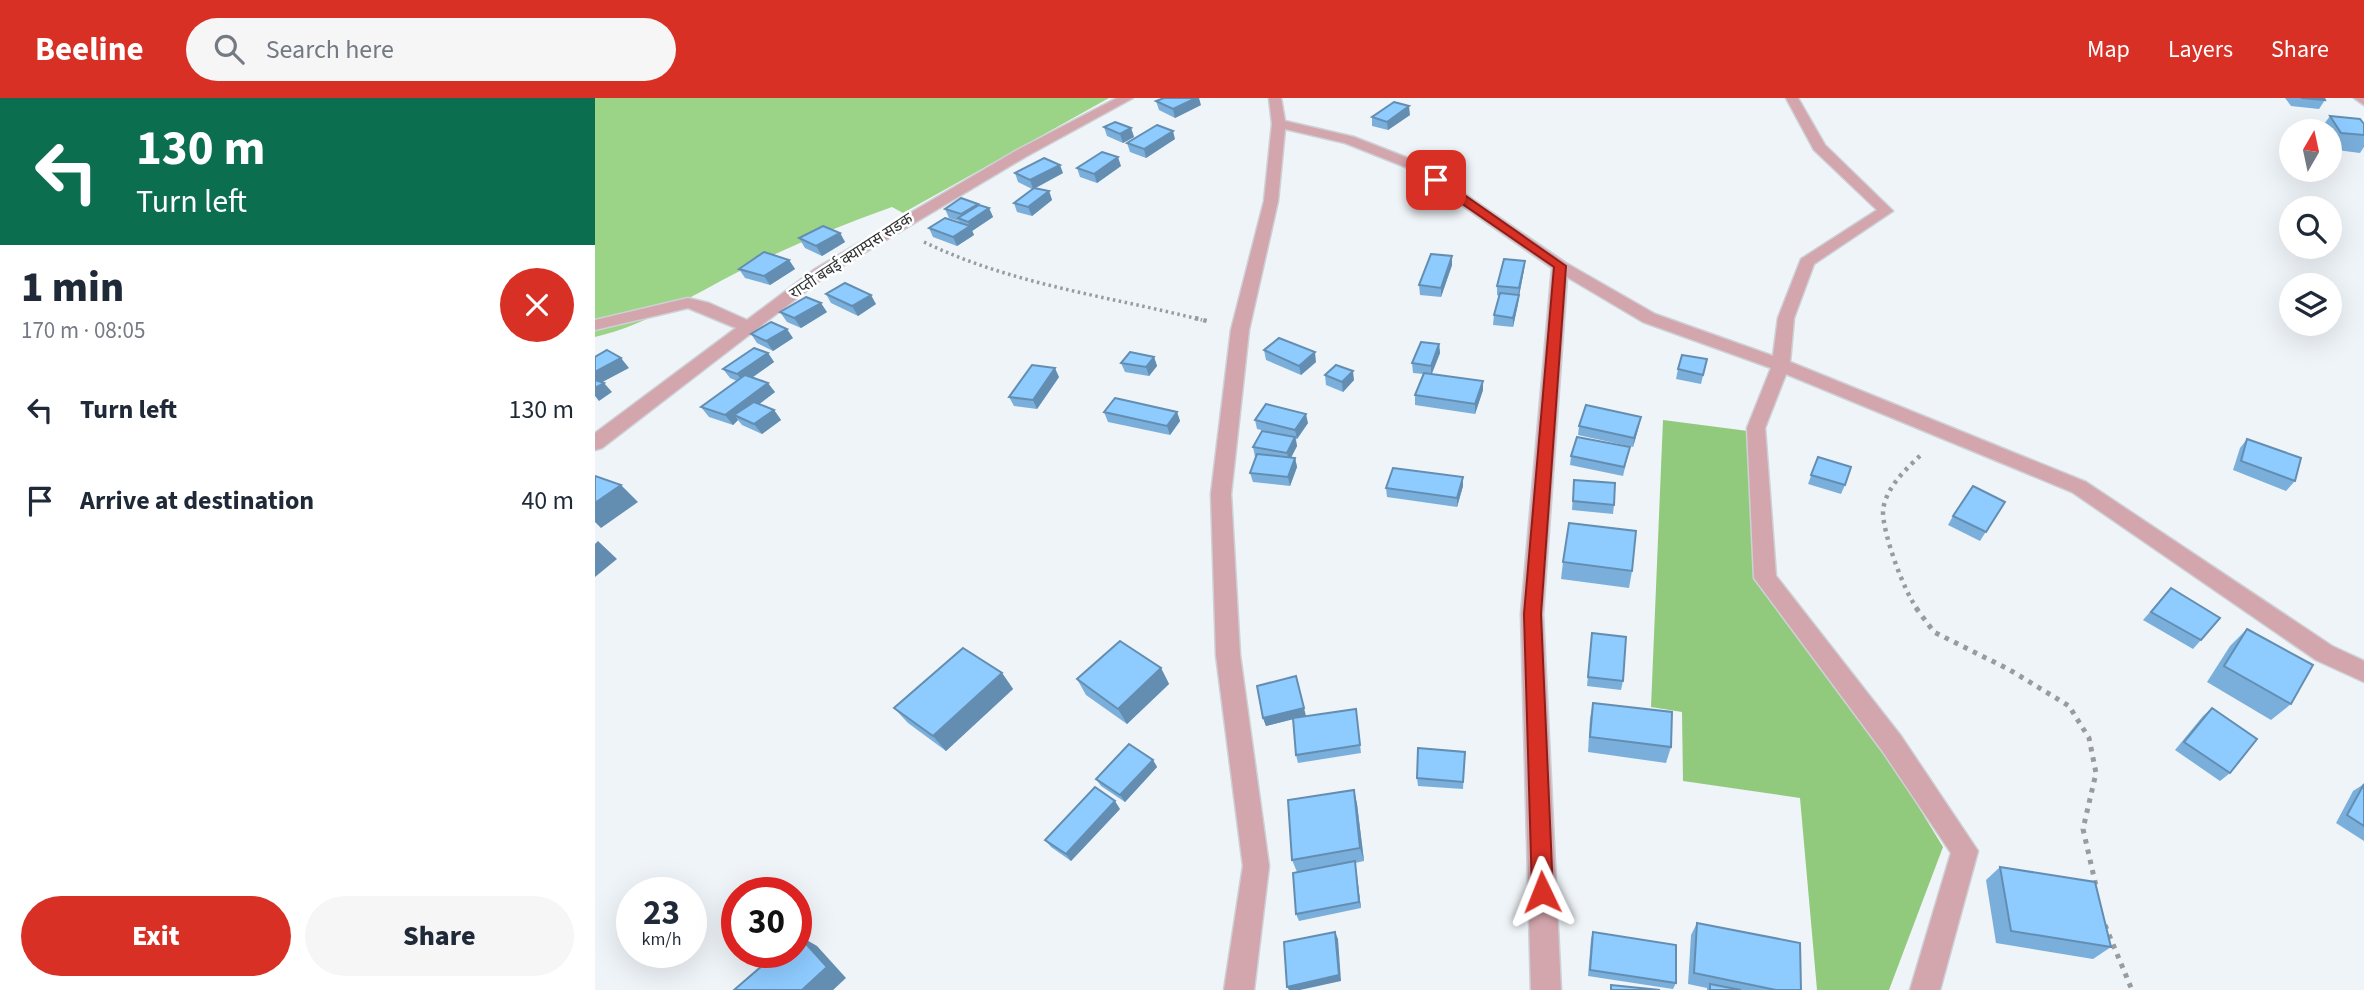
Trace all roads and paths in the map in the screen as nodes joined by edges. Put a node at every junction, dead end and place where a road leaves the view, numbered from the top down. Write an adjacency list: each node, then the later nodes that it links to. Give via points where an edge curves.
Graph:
1 (1127, 98): 7 (street, राप्ती बबई क्याम्पस सडक)
2 (1275, 98): 6 (street)
3 (1792, 98): 12 (street, via 1819,147 1886,211 1807,262 1786,318)
4 (2360, 98): 5 (street)
5 (2364, 101)
6 (1279, 124): 8 (street, via 1349,140 1413,165); 11 (street, via 1271,201)
7 (918, 212): 10 (street, राप्ती बबई क्याम्पस सडक, via 821,271); 11 (path, via 921,240 942,252 1025,282 1173,311)
8 (1560, 266): 12 (street, via 1649,318); 19 (street, via 1532,614)
9 (595, 325): 10 (street, via 688,303)
10 (750, 327): 14 (street, राप्ती बबई क्याम्पस सडक)
11 (1240, 330): 18 (street, via 1221,494 1228,655 1256,866)
12 (1781, 365): 13 (street); 20 (street, via 1756,428 1765,578 1892,744 1965,851)
13 (1946, 433): 15 (street, via 2078,486 2324,653); 16 (path, via 1896,479 1883,510 1893,553 1908,597 1934,632 2069,706 2089,737 2096,774 2083,829)
14 (595, 443)
15 (2364, 672)
16 (2098, 896)
17 (2104, 923): 21 (path)
18 (1240, 990)
19 (1546, 990)
20 (1925, 990)
21 (2132, 990)

